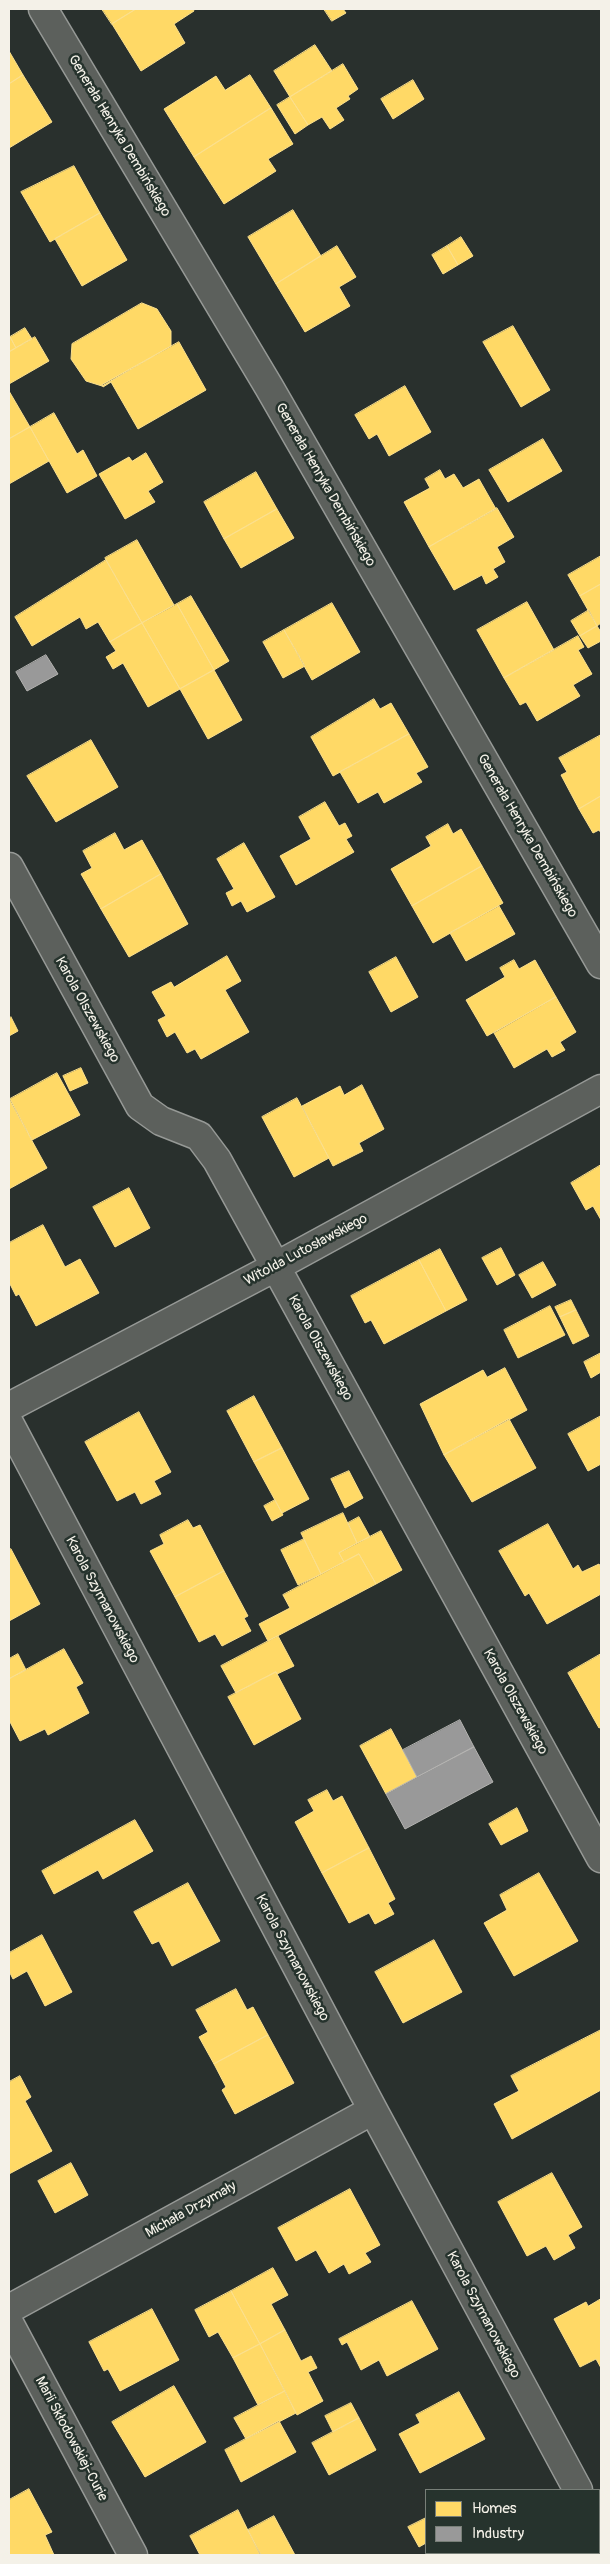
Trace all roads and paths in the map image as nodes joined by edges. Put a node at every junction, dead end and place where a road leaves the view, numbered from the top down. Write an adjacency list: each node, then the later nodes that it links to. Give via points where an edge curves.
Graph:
1 (43, 9): 3 (street, Generała Henryka Dembińskiego, via 269,387)
2 (9, 867): 5 (street, Karola Olszewskiego, via 140,1106 161,1121 199,1136 217,1160)
3 (601, 964)
4 (601, 1089): 5 (street, Witolda Lutosławskiego)
5 (275, 1267): 6 (street, Witolda Lutosławskiego); 8 (street, Karola Olszewskiego)
6 (9, 1407)
7 (9, 1424): 9 (street, Karola Szymanowskiego)
8 (601, 1858)
9 (373, 2110): 10 (street, Michała Drzymały); 12 (street, Karola Szymanowskiego)
10 (9, 2309)
11 (9, 2323): 13 (street, Marii Skłodowskiej-Curie)
12 (577, 2489)
13 (133, 2555)

